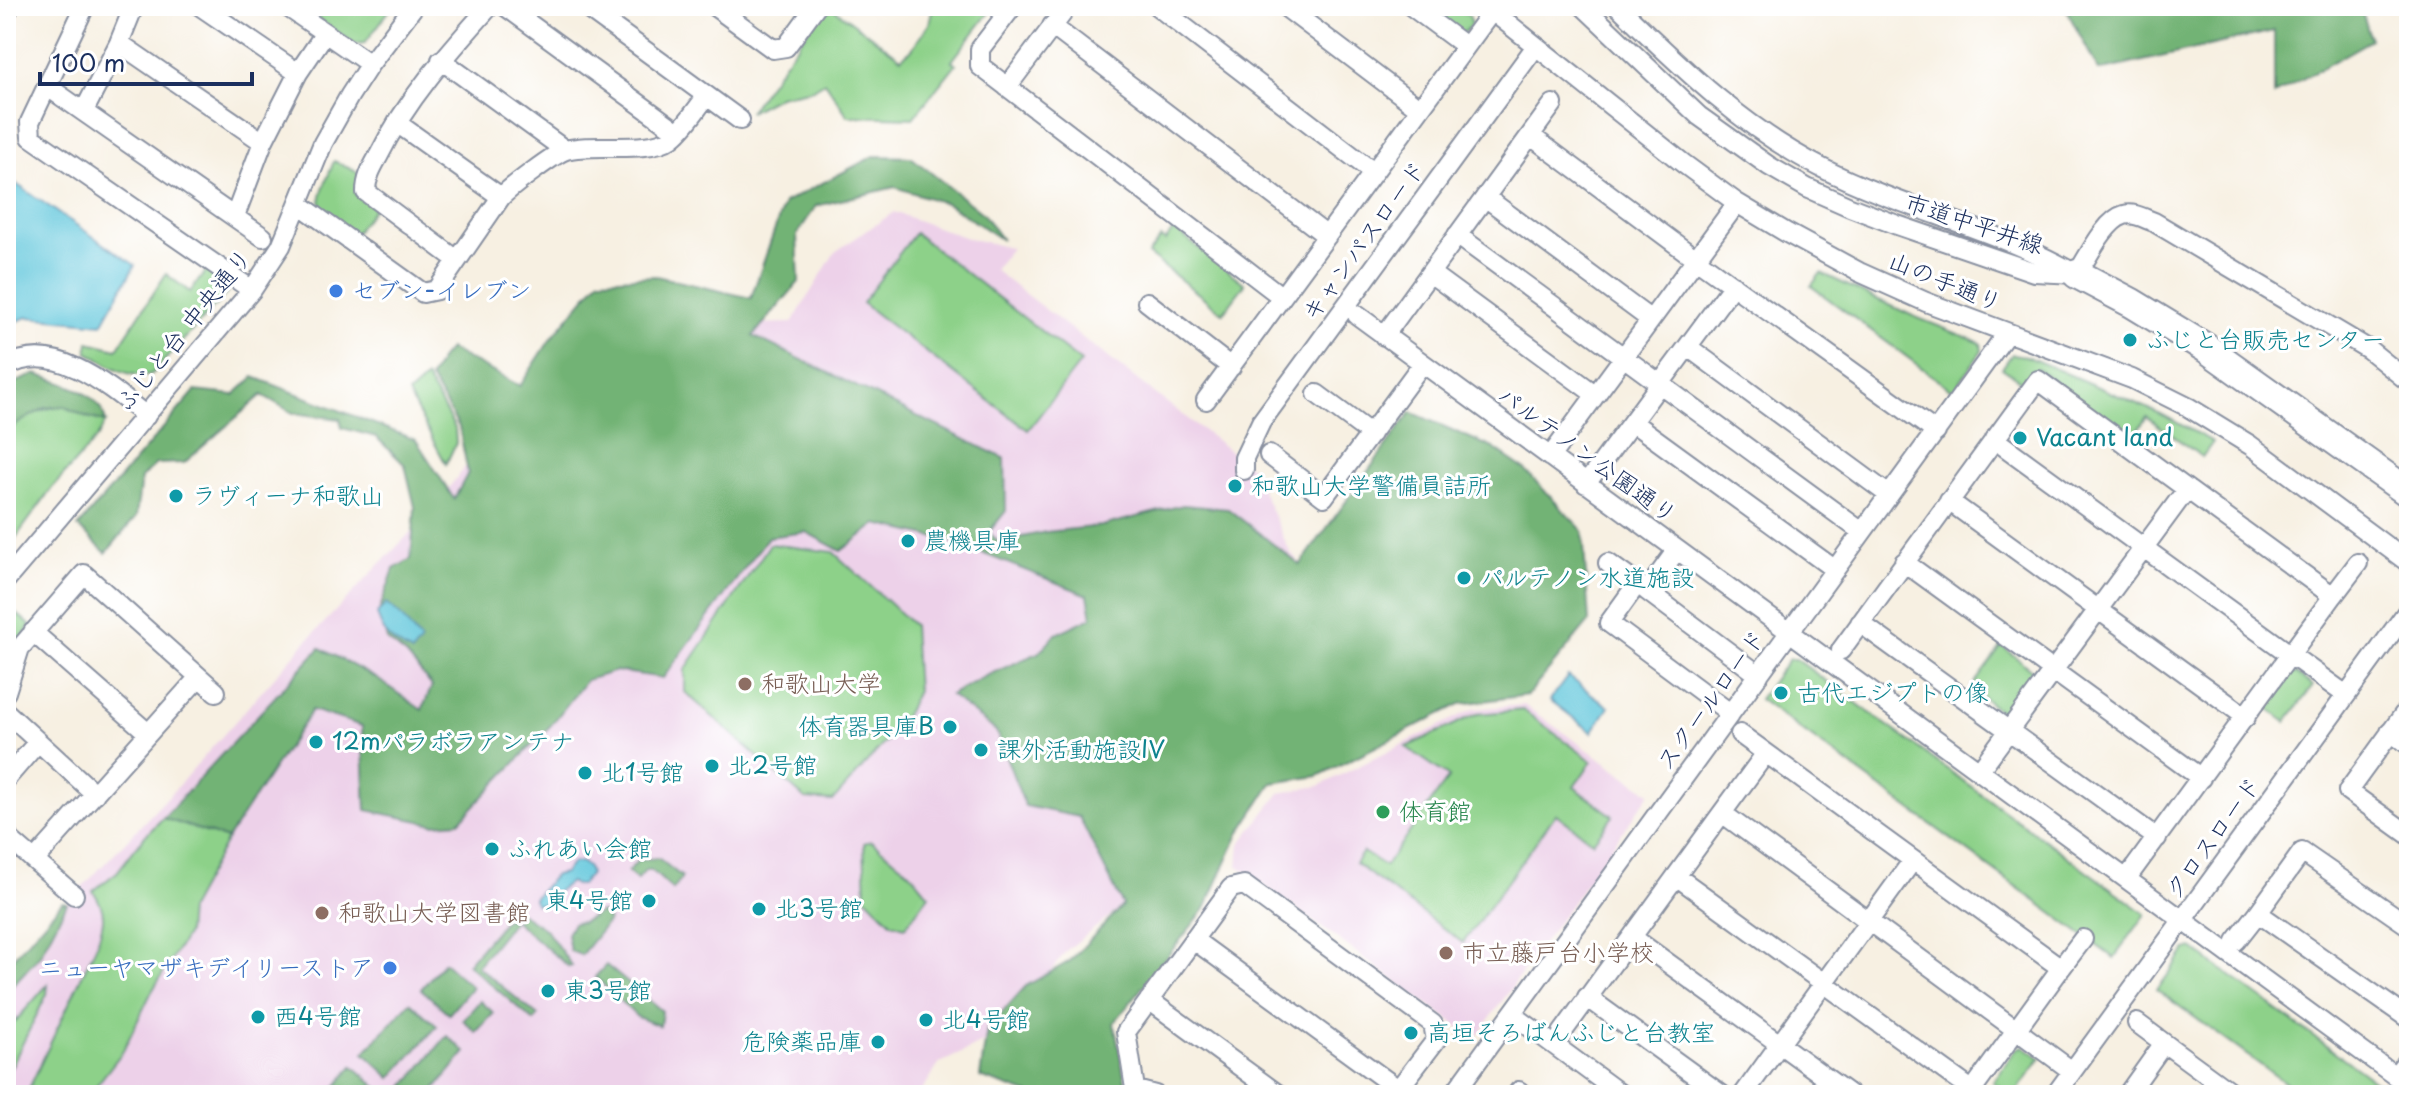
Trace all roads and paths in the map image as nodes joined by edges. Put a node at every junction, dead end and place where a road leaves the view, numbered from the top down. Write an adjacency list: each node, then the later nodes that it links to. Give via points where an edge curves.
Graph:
1 (85, 6): 27 (street)
2 (134, 6): 21 (street)
3 (200, 6): 26 (street)
4 (286, 6): 20 (street)
5 (414, 6): 25 (street, ふじと台 中央通り)
6 (490, 6): 24 (street)
7 (505, 6): 35 (street)
8 (584, 6): 29 (street)
9 (714, 6): 10 (street, via 773,49 786,47)
10 (816, 6)
11 (1013, 6): 28 (street, via 980,49 980,66)
12 (1068, 6): 19 (street)
13 (1157, 6): 39 (street)
14 (1284, 6): 31 (street)
15 (1411, 6): 22 (street)
16 (1583, 6): 51 (street, 市道中平井線, via 1699,116 1807,188 2034,272)
17 (1618, 6): 51 (street, 市道中平井線, via 1718,99 1822,168 2044,255)
18 (1489, 8): 22 (street); 23 (street, 山の手通り)
19 (1052, 26): 28 (street); 46 (street)
20 (325, 33): 25 (street); 26 (street)
21 (119, 43): 32 (street); 37 (street)
22 (1465, 46): 31 (street)
23 (1536, 46): 42 (street, 山の手通り); 77 (street, キャンパスロード, via 1261,422 1244,458)
24 (441, 60): 34 (street); 38 (street)
25 (370, 64): 43 (street, ふじと台 中央通り, via 323,143)
26 (298, 73): 37 (street)
27 (48, 87): 32 (street); 53 (street, via 30,122 31,137)
28 (1007, 87): 54 (street)
29 (707, 96): 33 (street); 35 (street)
30 (1553, 104): 36 (street)
31 (1420, 109): 39 (street)
32 (84, 111): 44 (street)
33 (740, 120)
34 (397, 123): 40 (street); 49 (street, via 366,181 366,192)
35 (678, 132): 38 (street, via 650,145)
36 (1531, 136): 41 (street); 48 (street)
37 (263, 142): 44 (street)
38 (565, 150): 40 (street)
39 (1373, 172): 46 (street)
40 (501, 197): 49 (street)
41 (1485, 197): 45 (street); 57 (street)
42 (1737, 203): 48 (street); 58 (street, 山の手通り, via 1859,272)
43 (299, 204): 49 (street, via 423,293 437,290); 53 (street, ふじと台 中央通り, via 281,246)
44 (235, 216): 47 (street)
45 (1457, 235): 50 (street); 61 (street)
46 (1327, 236): 54 (street)
47 (263, 237)
48 (1696, 259): 52 (street); 57 (street)
49 (457, 260)
50 (1430, 273): 59 (street); 68 (street)
51 (2077, 274): 65 (street, via 2112,222 2137,215 2368,349); 80 (highway, via 2206,348)
52 (1733, 285): 60 (street); 72 (street)
53 (252, 290): 70 (street, ふじと台 中央通り)
54 (1282, 297): 64 (street)
55 (1147, 302): 64 (street)
56 (1357, 315): 59 (street, パルテノン公園通り)
57 (1651, 320): 61 (street)
58 (2007, 333): 72 (street, スクールロード); 89 (street, 山の手通り, via 2132,379 2188,407 2250,445)
59 (1384, 336): 62 (street, パルテノン公園通り)
60 (1688, 347): 66 (street); 81 (street)
61 (1623, 358): 66 (street); 68 (street)
62 (1422, 364): 73 (street); 76 (street, パルテノン公園通り)
63 (6, 367): 70 (street, via 28,357 48,357 104,385)
64 (1231, 367): 69 (street)
65 (2409, 382)
66 (1660, 385): 71 (street); 83 (street)
67 (1317, 394): 73 (street)
68 (1596, 395): 76 (street)
69 (1206, 400)
70 (146, 416): 91 (street, ふじと台 中央通り)
71 (1632, 422): 78 (street); 90 (street)
72 (1936, 432): 81 (street, スクールロード)
73 (1371, 434): 75 (street, via 1324,497)
74 (1994, 439): 79 (street, via 2038,380); 82 (street); 84 (street)
75 (1269, 455)
76 (1550, 457): 78 (street, パルテノン公園通り)
77 (1244, 470)
78 (1586, 484): 85 (street, パルテノン公園通り)
79 (2187, 489): 84 (street); 93 (street)
80 (2409, 493)
81 (1889, 495): 83 (street, スクールロード)
82 (1949, 501): 86 (street); 94 (street)
83 (1862, 532): 90 (street, スクールロード)
84 (2142, 549): 94 (street); 100 (street)
85 (1676, 551): 92 (street); 98 (street, パルテノン公園通り)
86 (1904, 562): 96 (street); 101 (street)
87 (1608, 563): 92 (street)
88 (2358, 563): 93 (street)
89 (2409, 563)
90 (1834, 569): 98 (street, スクールロード)
91 (6, 580)
92 (1642, 588): 102 (street); 109 (street, via 1604,620)
93 (2333, 596): 100 (street)
94 (2097, 609): 101 (street); 110 (street)
95 (2409, 609): 106 (street, クロスロード)
96 (1860, 623): 99 (street); 111 (street)
97 (33, 632): 103 (street, via 84,574); 104 (street, via 20,648); 113 (street)
98 (1789, 633): 102 (street, スクールロード); 118 (street, パルテノン公園通り)
99 (1841, 650)
100 (2291, 655): 106 (street); 110 (street)
101 (2053, 669): 111 (street); 119 (street)
102 (1759, 675): 109 (street, スクールロード)
103 (199, 677): 105 (street); 113 (street)
104 (6, 692)
105 (216, 692)
106 (2346, 695): 132 (street, クロスロード)
107 (2409, 707): 112 (street)
108 (6, 712): 115 (street)
109 (1730, 713): 143 (street, スクールロード)
110 (2246, 717): 119 (street)
111 (2009, 731): 118 (street); 125 (street)
112 (2390, 732): 116 (street); 123 (street, via 2348,791)
113 (148, 733): 121 (street)
114 (1740, 734): 117 (street)
115 (38, 742): 120 (street); 121 (street)
116 (2409, 745)
117 (1766, 753): 122 (street); 127 (street)
118 (1979, 771): 129 (street)
119 (2201, 778): 125 (street)
120 (6, 779)
121 (95, 794): 126 (street)
122 (1722, 813): 128 (street); 133 (street)
123 (2409, 835)
124 (6, 836): 126 (street)
125 (2157, 838): 129 (street)
126 (35, 860): 130 (street)
127 (1913, 860): 133 (street); 139 (street)
128 (1676, 876): 135 (street); 140 (street)
129 (2127, 878): 132 (street)
130 (74, 895)
131 (2258, 913): 134 (street, via 2302,852); 138 (street); 144 (street)
132 (2183, 920): 151 (street, クロスロード); 152 (street)
133 (1869, 922): 140 (street); 146 (street)
134 (2409, 926)
135 (1632, 937): 141 (street); 149 (street)
136 (2083, 939): 139 (street)
137 (1194, 940): 142 (street); 154 (street); 154 (street, via 1231,888 1244,885 1433,1024 1436,1040)
138 (2236, 941)
139 (2061, 968): 146 (street)
140 (1824, 984): 149 (street); 155 (street)
141 (1587, 997): 147 (street); 162 (street)
142 (1149, 1000): 153 (street, via 1126,1032); 157 (street)
143 (1512, 1014): 158 (street, スクールロード); 161 (street)
144 (2409, 1019)
145 (2137, 1023): 148 (street)
146 (2016, 1031): 151 (street); 155 (street)
147 (1562, 1033)
148 (2164, 1043): 166 (street); 167 (street)
149 (1780, 1044): 163 (street); 164 (street)
150 (2409, 1058): 152 (street)
151 (2072, 1071): 165 (street, クロスロード)
152 (2402, 1081)
153 (1136, 1092): 156 (street)
154 (1396, 1092)
155 (1971, 1093)
156 (1155, 1095)
157 (1279, 1095)
158 (1453, 1095)
159 (1516, 1095): 160 (street)
160 (1523, 1095)
161 (1622, 1095)
162 (1722, 1095)
163 (1743, 1095)
164 (1850, 1095)
165 (2055, 1095)
166 (2127, 1095)
167 (2235, 1095)

